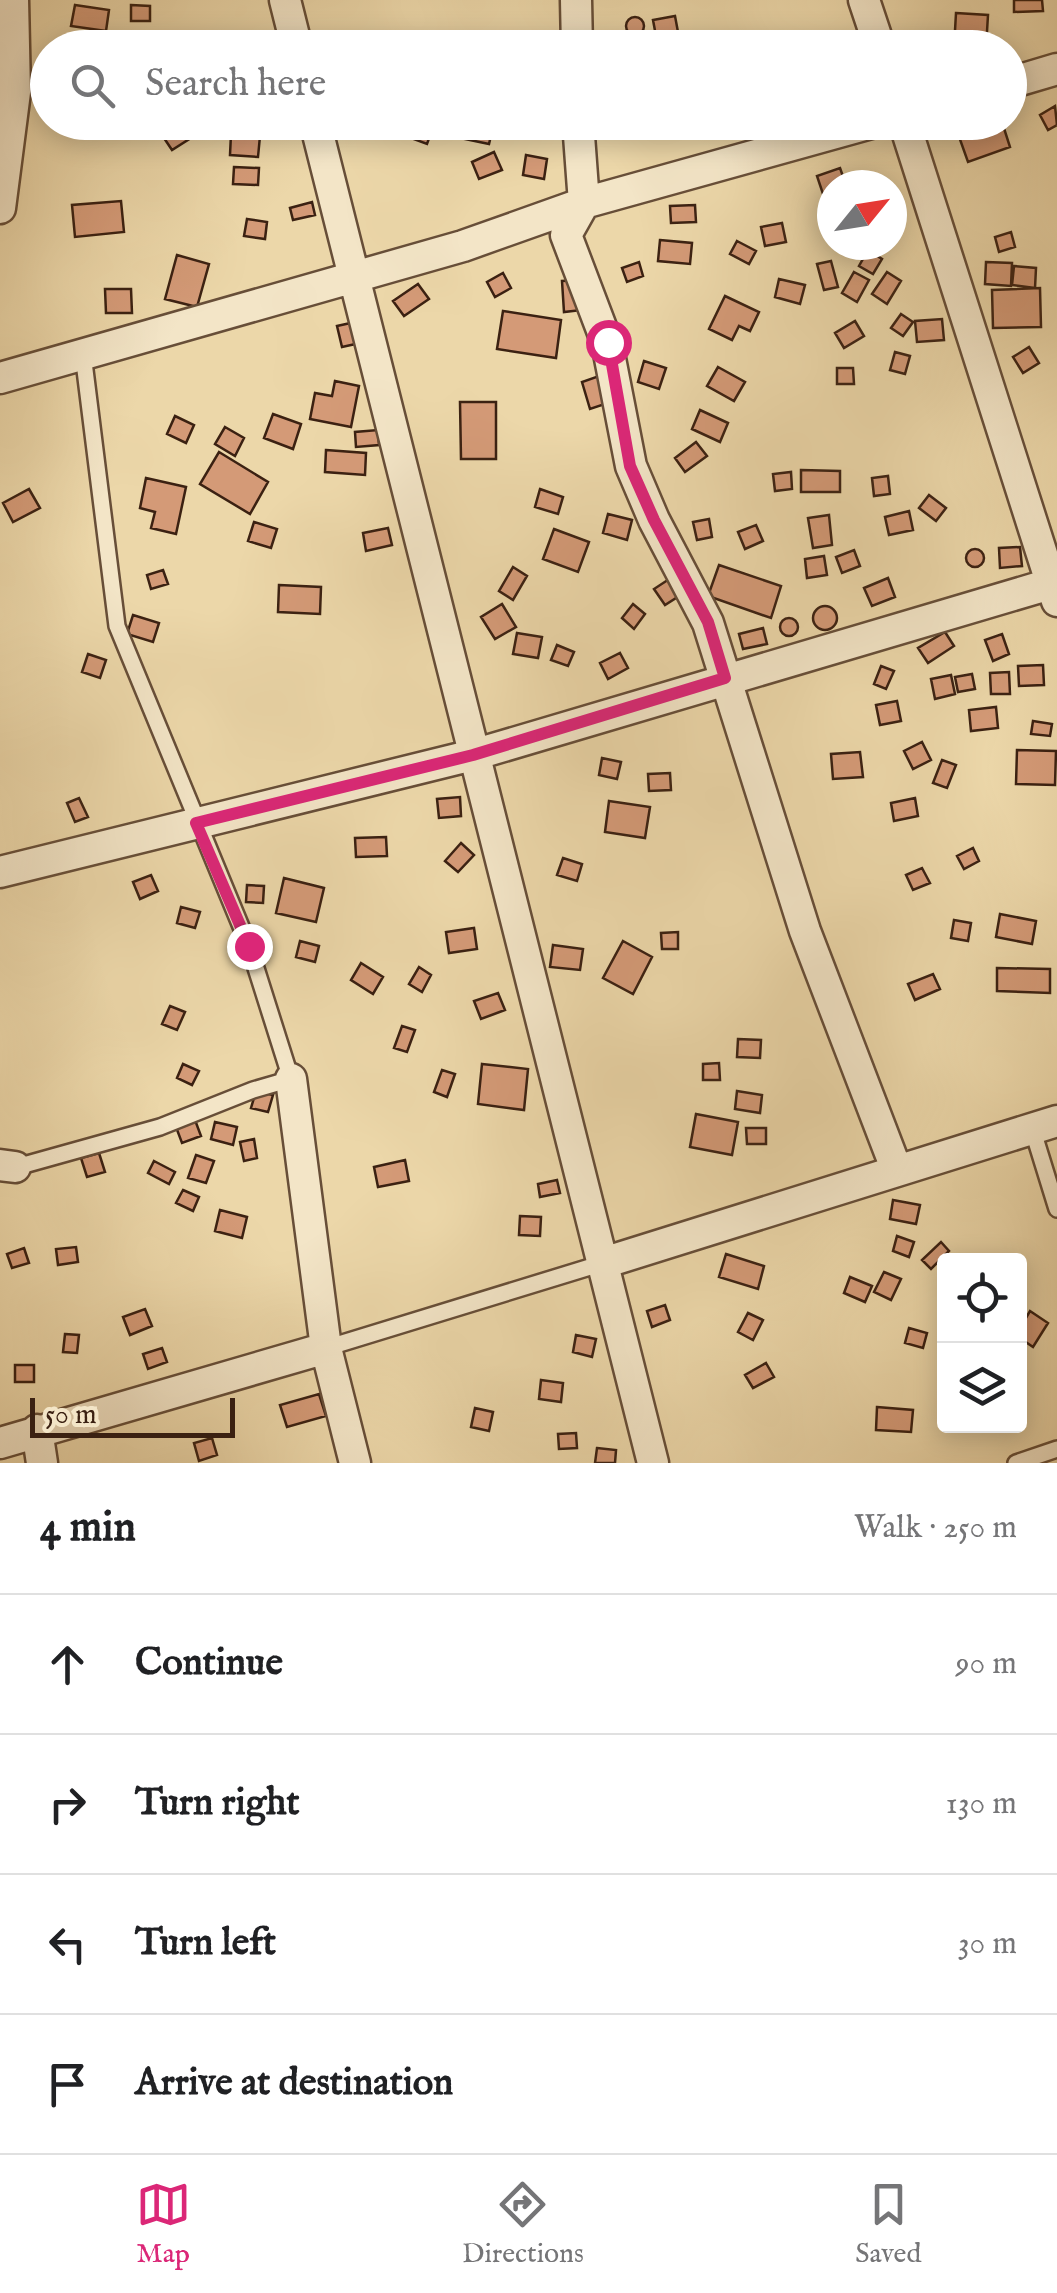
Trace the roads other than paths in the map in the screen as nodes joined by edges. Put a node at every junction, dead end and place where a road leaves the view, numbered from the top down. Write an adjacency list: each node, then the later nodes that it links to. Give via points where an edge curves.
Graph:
1 (13, 0): 15 (street, via 15,92)
2 (286, 0): 5 (street)
3 (576, 0): 6 (street)
4 (864, 0): 7 (street)
5 (293, 30)
6 (577, 30)
7 (874, 30)
8 (1057, 69): 9 (street)
9 (1027, 78)
10 (320, 140): 16 (street)
11 (579, 140): 14 (street)
12 (810, 140): 14 (street)
13 (910, 140): 19 (street)
14 (584, 203): 16 (street); 20 (street, via 566,235 608,342 630,466 708,622)
15 (0, 208)
16 (353, 277): 17 (street); 21 (street)
17 (84, 354): 18 (street); 22 (lane, via 117,626)
18 (0, 378)
19 (1055, 589): 20 (street)
20 (725, 678): 21 (street); 27 (street, via 805,930)
21 (473, 755): 22 (street); 29 (street)
22 (196, 823): 23 (street); 24 (lane, via 249,946)
23 (0, 872)
24 (292, 1079): 26 (lane, via 160,1128); 30 (street)
25 (1045, 1125): 27 (street); 28 (lane)
26 (5, 1168)
27 (896, 1171): 29 (street)
28 (1057, 1209)
29 (603, 1263): 30 (lane); 36 (street)
30 (326, 1348): 31 (street); 35 (street)
31 (38, 1430): 32 (street); 34 (street)
32 (0, 1443)
33 (1057, 1449): 37 (lane)
34 (42, 1463)
35 (355, 1463)
36 (654, 1463)
37 (1016, 1463)

